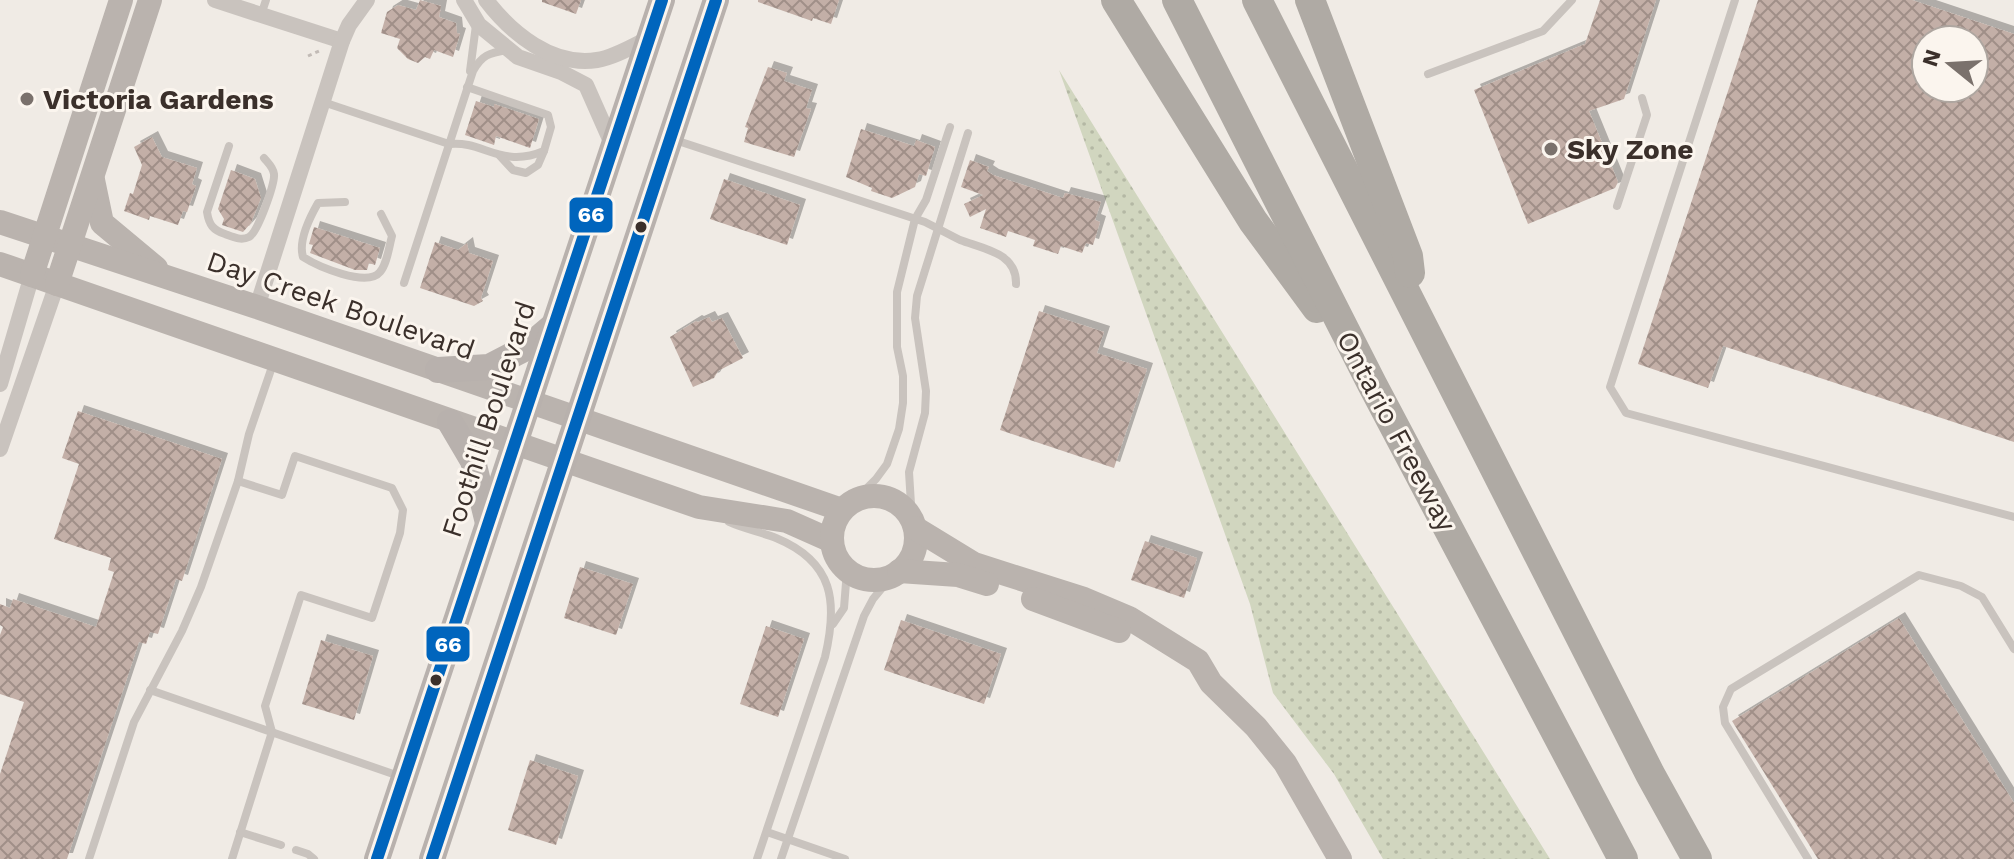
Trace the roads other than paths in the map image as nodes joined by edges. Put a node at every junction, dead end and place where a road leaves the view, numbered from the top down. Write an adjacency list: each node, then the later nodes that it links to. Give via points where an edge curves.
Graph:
1 (121, 0): 40 (main road)
2 (150, 0): 33 (main road)
3 (215, 0): 15 (street)
4 (367, 0): 18 (street)
5 (464, 0): 16 (street)
6 (486, 0): 17 (street, via 511,31 567,57 603,58)
7 (662, 0): 17 (main road, Foothill Boulevard)
8 (716, 0): 26 (main road)
9 (1116, 0): 54 (highway, via 1253,221)
10 (1177, 0): 54 (highway, Ontario Freeway)
11 (1257, 0): 49 (highway)
12 (1310, 0): 49 (highway, via 1408,256)
13 (1572, 0): 20 (lane, via 1543,31)
14 (1735, 0): 64 (lane, via 1610,387 1626,413)
15 (263, 7): 18 (street)
16 (476, 19): 19 (street); 21 (lane)
17 (649, 38): 29 (main road, Foothill Boulevard)
18 (342, 41): 23 (street)
19 (507, 50): 21 (lane, via 480,58); 29 (street, via 586,85)
20 (1428, 74)
21 (467, 87): 27 (lane); 30 (lane, via 548,115 551,127)
22 (1642, 98): 35 (lane, via 1647,115)
23 (323, 102): 27 (lane); 48 (street)
24 (950, 127): 37 (lane)
25 (968, 133): 39 (lane)
26 (671, 138): 37 (lane); 56 (main road)
27 (449, 144): 31 (lane); 45 (lane)
28 (229, 146): 32 (lane, via 207,212 215,231 238,239 257,230 275,176)
29 (613, 146): 50 (main road, Foothill Boulevard)
30 (544, 151): 31 (lane, via 530,157); 31 (lane, via 538,165 526,173 513,170)
31 (500, 156)
32 (264, 158)
33 (93, 176): 41 (main road); 44 (main road, via 102,223)
34 (345, 202): 36 (lane, via 318,203 301,250 313,264 364,280 374,278 392,236)
35 (1617, 206)
36 (381, 214)
37 (915, 219): 39 (lane); 62 (lane, via 897,292 903,376 899,429 887,464)
38 (0, 222): 40 (main road, Day Creek Boulevard)
39 (937, 228): 47 (lane, via 999,254 1010,262); 66 (lane, via 915,318 926,391 909,472)
40 (44, 237): 41 (main road, Day Creek Boulevard); 43 (main road)
41 (71, 246): 44 (main road, Day Creek Boulevard); 46 (main road)
42 (0, 264): 43 (main road)
43 (32, 275): 46 (main road); 53 (street)
44 (167, 277): 48 (main road, Day Creek Boulevard)
45 (404, 283)
46 (57, 284): 51 (main road); 59 (street)
47 (1016, 284)
48 (257, 307): 52 (main road, Day Creek Boulevard)
49 (1417, 314): 91 (highway)
50 (553, 326): 52 (main road, via 528,347 489,367); 55 (main road, Foothill Boulevard)
51 (274, 361): 57 (main road); 61 (lane)
52 (438, 370): 55 (main road, Day Creek Boulevard)
53 (0, 384)
54 (1372, 384): 90 (highway, Ontario Freeway)
55 (528, 401): 56 (main road, Day Creek Boulevard); 58 (main road, Foothill Boulevard)
56 (578, 419): 60 (main road); 62 (main road, Day Creek Boulevard)
57 (450, 422): 58 (main road); 65 (main road, via 473,461)
58 (514, 443): 60 (main road); 65 (main road, Foothill Boulevard)
59 (0, 449)
60 (565, 460): 63 (main road); 85 (main road)
61 (238, 481): 73 (lane, via 201,587); 74 (lane, via 282,495 295,456 392,488 403,510 372,618 301,595 265,706)
62 (848, 506): 66 (main road, via 867,496 881,496 894,500); 67 (main road, via 836,519)
63 (699, 507): 67 (main road, via 787,521); 70 (lane, via 804,551 826,582)
64 (2014, 517)
65 (488, 523): 75 (main road, Foothill Boulevard)
66 (913, 524): 69 (main road, via 913,552); 72 (main road, via 974,564 1129,618 1198,661)
67 (832, 541): 68 (main road)
68 (847, 570): 69 (main road, via 869,580); 70 (lane, via 844,608)
69 (896, 574): 72 (main road, via 970,578 1099,622); 78 (lane, via 864,616)
70 (833, 624): 77 (lane)
71 (2014, 649): 92 (lane, via 1982,597 1919,575 1731,689 1723,707 1725,723)
72 (1211, 683): 89 (main road, via 1285,763)
73 (150, 690): 74 (lane); 81 (lane, via 134,722)
74 (272, 732): 75 (lane); 76 (lane)
75 (403, 778): 84 (main road, Foothill Boulevard)
76 (240, 832): 79 (lane); 82 (lane)
77 (767, 832): 78 (lane); 86 (lane)
78 (788, 839): 87 (lane); 88 (lane)
79 (281, 845)
80 (296, 850): 83 (lane)
81 (89, 859)
82 (232, 859)
83 (314, 859)
84 (377, 859)
85 (432, 859)
86 (757, 859)
87 (781, 859)
88 (845, 859)
89 (1340, 859)
90 (1623, 859)
91 (1697, 859)
92 (1808, 859)

